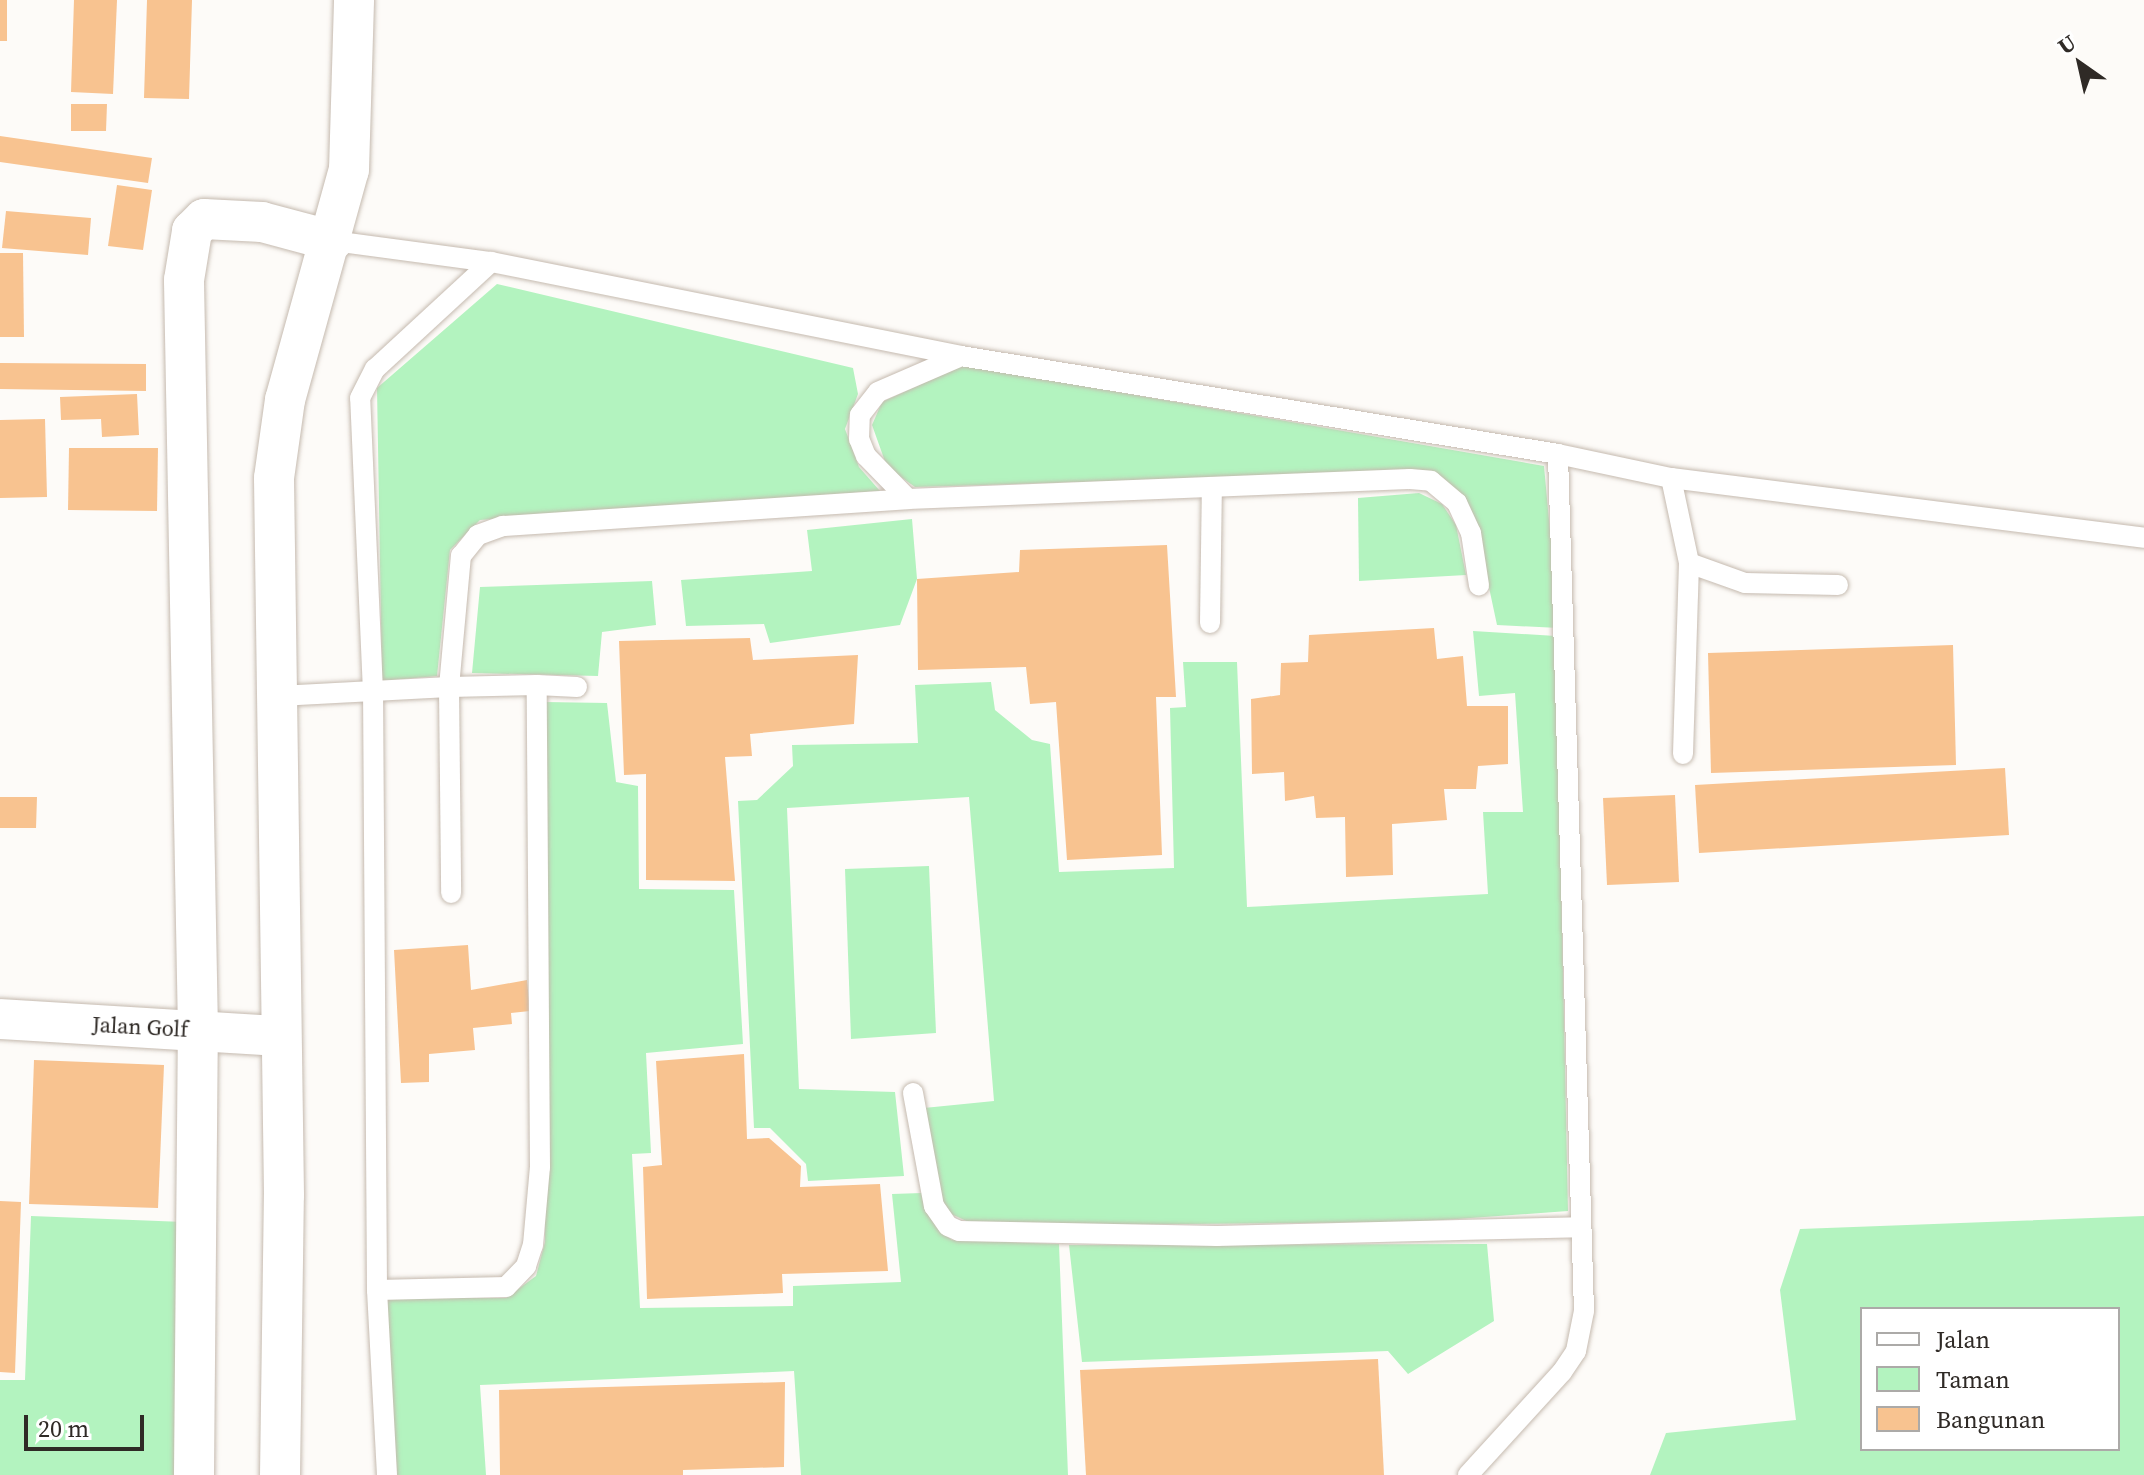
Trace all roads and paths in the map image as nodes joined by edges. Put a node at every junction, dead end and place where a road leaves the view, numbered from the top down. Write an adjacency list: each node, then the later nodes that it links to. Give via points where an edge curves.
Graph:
1 (354, 0): 2 (street, via 349,170)
2 (333, 241): 3 (lane); 18 (street, via 285,400 274,478); 22 (street, via 262,222 209,218 195,226 187,250)
3 (491, 262): 4 (lane); 17 (lane, via 385,359 362,388)
4 (961, 356): 5 (lane); 8 (lane, via 878,392 860,415 859,439 866,456)
5 (1558, 454): 6 (lane); 25 (lane)
6 (1671, 478): 9 (lane); 10 (lane)
7 (1212, 487): 8 (lane); 11 (lane, via 1431,481 1465,517); 13 (lane)
8 (908, 499): 15 (lane, via 491,529 469,543 461,556)
9 (2144, 538)
10 (1689, 563): 12 (lane, via 1745,583); 19 (lane)
11 (1479, 585)
12 (1838, 585)
13 (1210, 623)
14 (537, 685): 15 (lane); 16 (lane); 26 (lane, via 540,1167 533,1245 526,1266 506,1287)
15 (449, 687): 17 (lane); 20 (lane)
16 (577, 687)
17 (373, 692): 18 (lane); 26 (lane)
18 (279, 696): 23 (street)
19 (1683, 754)
20 (451, 893)
21 (0, 1019): 22 (street, Jalan Golf)
22 (198, 1031): 23 (street, Jalan Golf); 27 (street)
23 (280, 1036): 28 (street)
24 (913, 1093): 25 (lane, via 934,1206 948,1226 959,1231 1217,1236)
25 (1580, 1227): 30 (lane, via 1585,1297 1576,1351)
26 (377, 1290): 29 (lane)
27 (194, 1475)
28 (280, 1475)
29 (387, 1475)
30 (1468, 1475)

